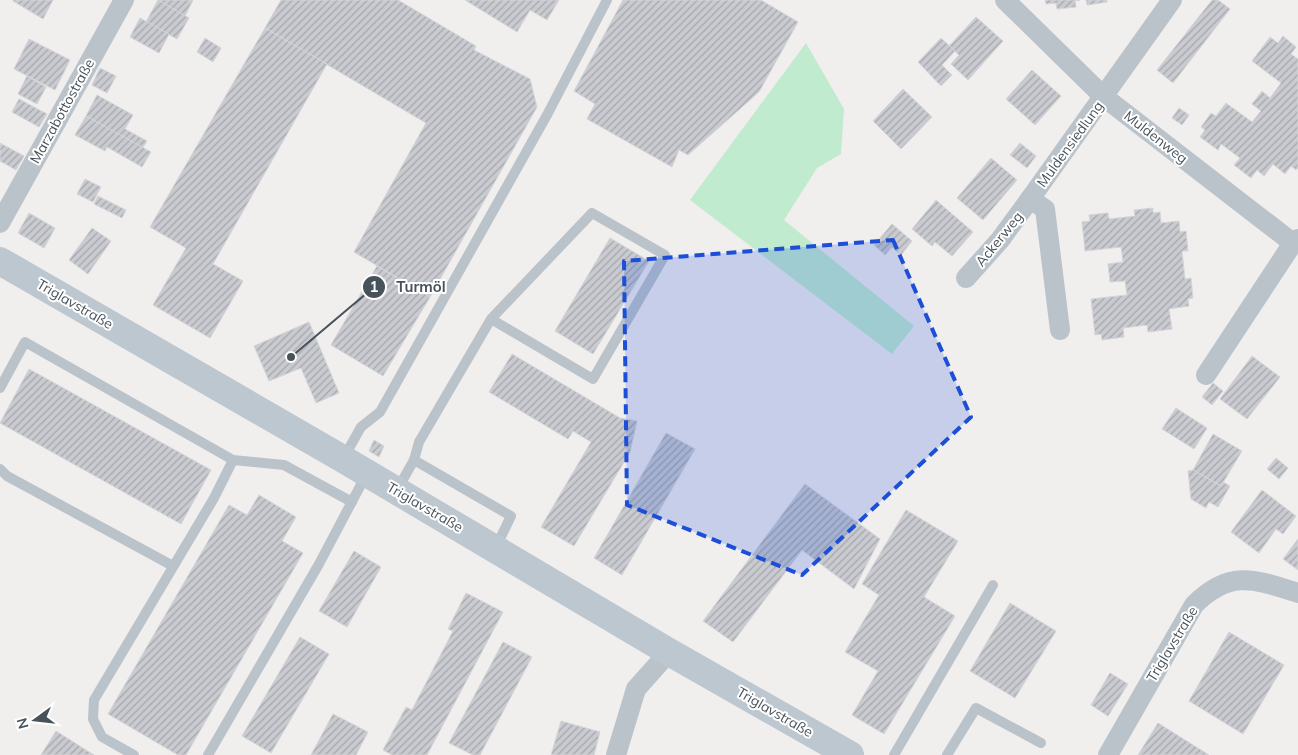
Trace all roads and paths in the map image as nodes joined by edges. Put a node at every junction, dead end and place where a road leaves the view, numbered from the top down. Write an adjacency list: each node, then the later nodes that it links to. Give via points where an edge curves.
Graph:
1 (124, 0): 7 (street, Marzabottostraße)
2 (608, 0): 15 (lane, via 380,412 362,427)
3 (1005, 0): 5 (street, Muldenweg)
4 (1172, 0): 5 (street, Muldensiedlung)
5 (1104, 97): 6 (street, Muldensiedlung); 8 (street, Muldenweg)
6 (1030, 199): 10 (street, Ackerweg); 12 (street, Muldensiedlung, via 1045,209)
7 (0, 223)
8 (1295, 241): 13 (street, Muldenweg)
9 (0, 261): 15 (street, Triglavstraße)
10 (966, 278)
11 (491, 319): 11 (lane, via 593,379 665,255 592,213); 17 (lane, via 419,442)
12 (1060, 330)
13 (1206, 375)
14 (0, 388): 16 (lane, via 25,342)
15 (343, 459): 19 (street, Triglavstraße)
16 (233, 460): 21 (lane, via 284,465); 23 (lane)
17 (414, 460): 20 (lane); 22 (lane, via 511,516)
18 (0, 469): 23 (lane, via 7,476)
19 (367, 473): 20 (street, Triglavstraße); 21 (lane)
20 (397, 491): 22 (street, Triglavstraße)
21 (352, 502): 29 (lane, via 320,564)
22 (495, 548): 26 (street, Triglavstraße)
23 (173, 566): 28 (lane, via 94,700 93,719 102,737)
24 (992, 585): 32 (lane)
25 (1298, 593): 34 (street, Triglavstraße, via 1261,581 1236,580 1220,584 1206,593 1194,605)
26 (670, 652): 30 (street, via 636,689); 31 (street, Triglavstraße)
27 (1041, 743): 33 (lane, via 976,708)
28 (134, 755)
29 (208, 755)
30 (616, 755)
31 (850, 755)
32 (894, 755)
33 (947, 755)
34 (1108, 755)

